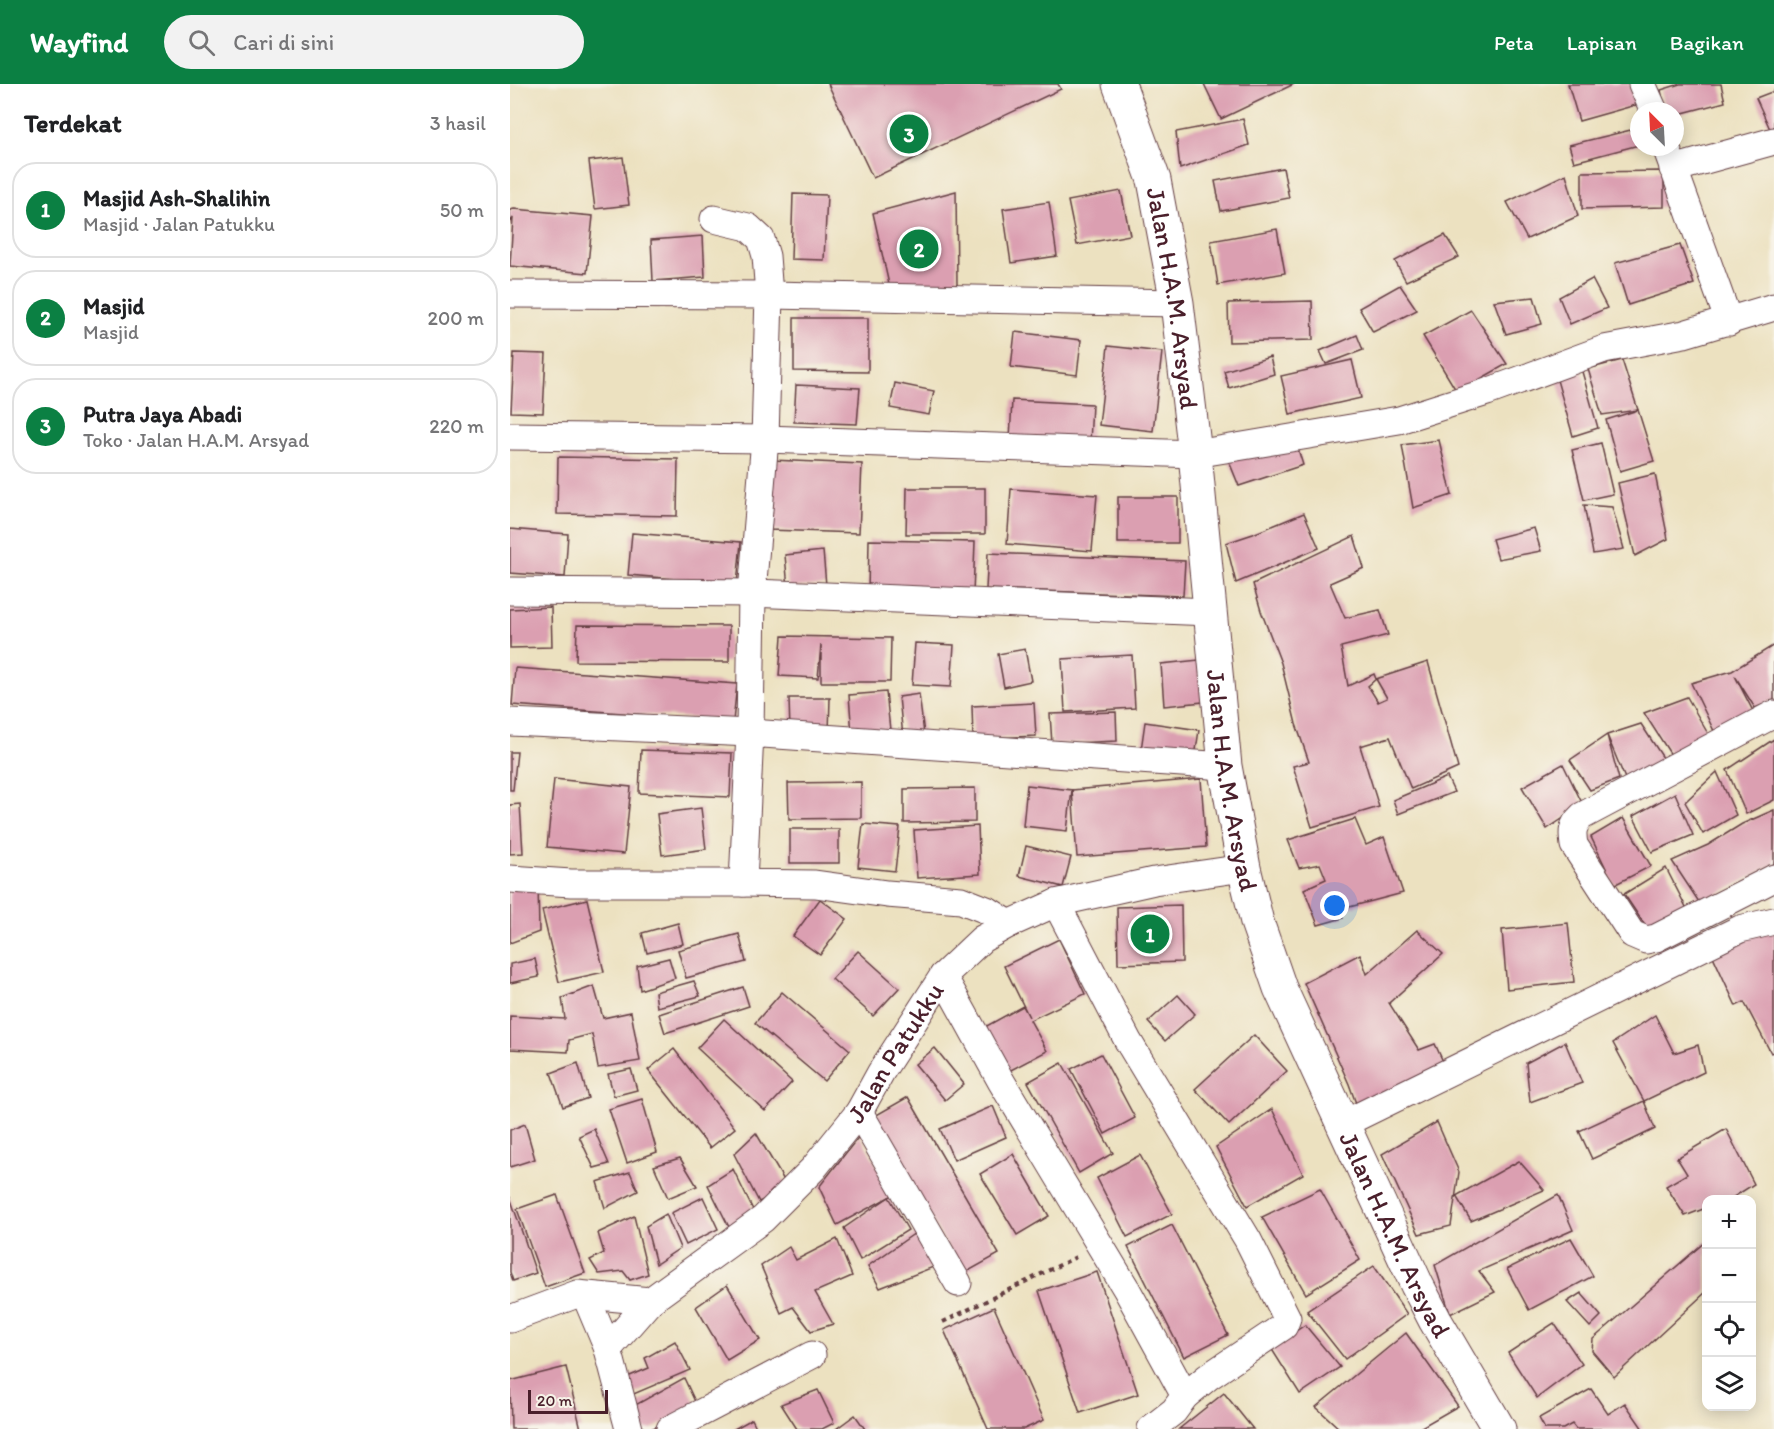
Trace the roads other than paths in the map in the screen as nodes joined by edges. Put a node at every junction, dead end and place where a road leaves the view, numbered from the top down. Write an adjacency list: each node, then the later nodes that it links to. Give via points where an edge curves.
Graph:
1 (1119, 84): 9 (highway, Jalan H.A.M. Arsyad, via 1154,180)
2 (1642, 84): 3 (street)
3 (1650, 102)
4 (1774, 141): 5 (street)
5 (1670, 158): 11 (street)
6 (714, 219): 8 (street, via 748,227 760,239 766,256)
7 (510, 294): 8 (street)
8 (769, 295): 9 (street); 13 (street)
9 (1177, 303): 14 (highway, Jalan H.A.M. Arsyad)
10 (1774, 307): 11 (street)
11 (1729, 322): 14 (street, via 1604,349 1487,393 1399,420)
12 (510, 436): 13 (street)
13 (765, 440): 14 (street); 16 (street)
14 (1195, 454): 17 (highway, Jalan H.A.M. Arsyad)
15 (510, 591): 16 (street)
16 (752, 593): 17 (street); 20 (street)
17 (1210, 612): 21 (highway, Jalan H.A.M. Arsyad)
18 (1774, 714): 23 (street, via 1582,816 1572,831 1574,845 1632,934 1646,940)
19 (510, 722): 20 (street)
20 (750, 733): 21 (street); 25 (street)
21 (1225, 766): 22 (highway, Jalan H.A.M. Arsyad)
22 (1244, 868): 26 (street, Jalan Patukku, via 1154,881); 31 (highway, Jalan H.A.M. Arsyad, via 1257,922 1280,988)
23 (1774, 878)
24 (510, 879): 25 (street)
25 (743, 883): 28 (street, via 815,884 961,900)
26 (1056, 903): 28 (street, Jalan Patukku); 38 (street, via 1128,1041 1248,1240 1287,1318 1284,1326)
27 (1774, 921): 31 (street, via 1740,929)
28 (1009, 924): 29 (street, Jalan Patukku, via 982,939)
29 (943, 976): 30 (street, Jalan Patukku); 38 (street)
30 (859, 1112): 32 (street); 34 (street, Jalan Patukku, via 813,1169 763,1219)
31 (1343, 1124): 42 (highway, Jalan H.A.M. Arsyad, via 1431,1311)
32 (958, 1283)
33 (582, 1295): 34 (street); 35 (street); 36 (street)
34 (650, 1301): 36 (street, Jalan Patukku)
35 (511, 1316)
36 (608, 1349): 39 (street)
37 (812, 1354): 40 (street)
38 (1185, 1396): 41 (street, via 1174,1411)
39 (629, 1429)
40 (670, 1429)
41 (1151, 1429)
42 (1499, 1429)

